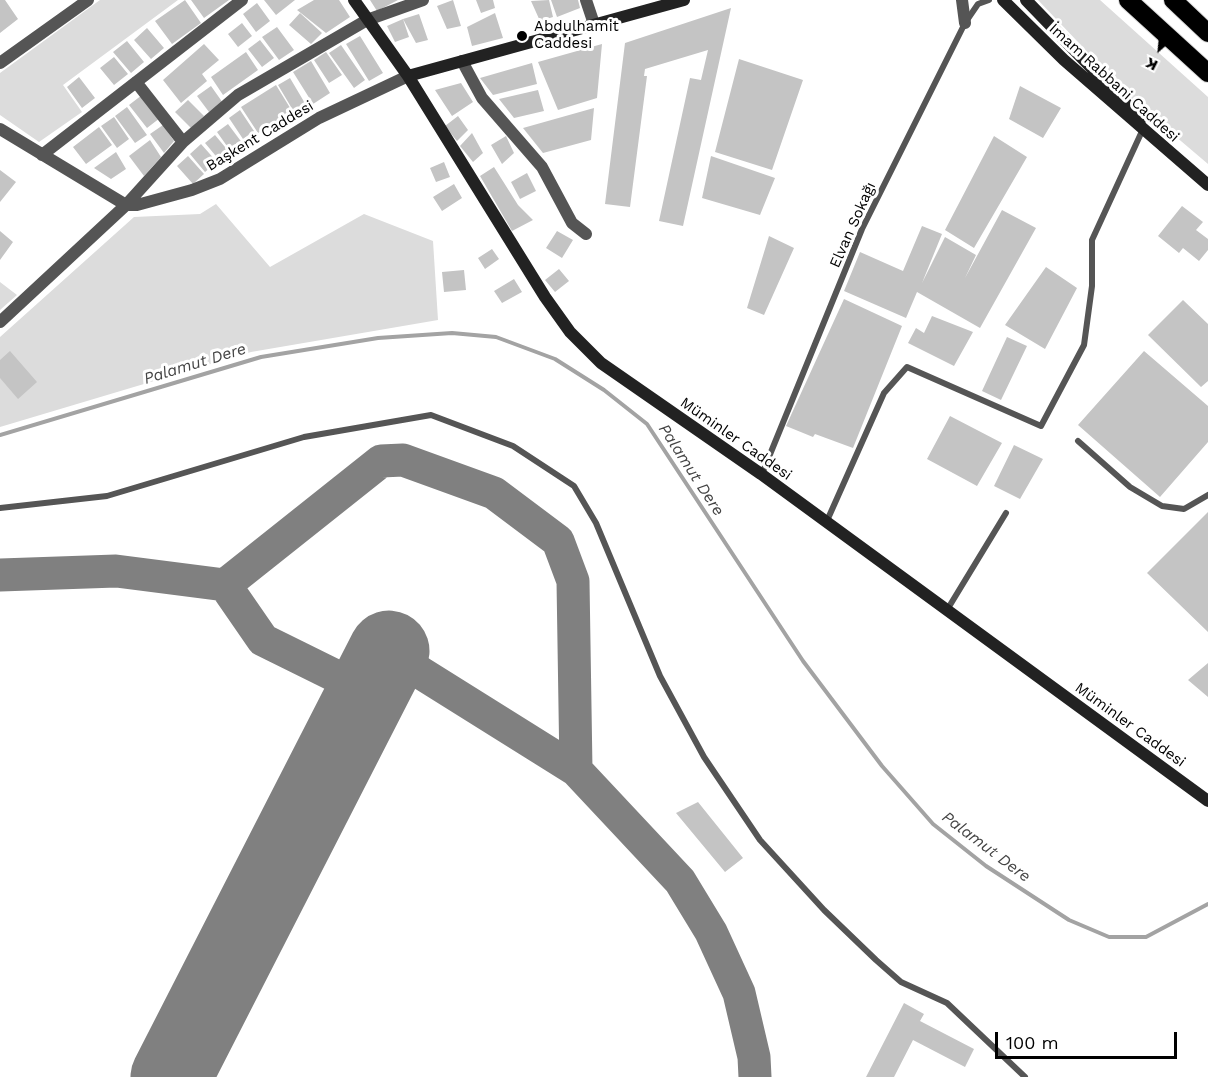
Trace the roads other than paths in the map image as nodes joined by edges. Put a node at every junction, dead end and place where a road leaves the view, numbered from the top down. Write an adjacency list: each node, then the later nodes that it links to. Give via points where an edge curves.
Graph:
1 (88, 0): 18 (street)
2 (242, 0): 21 (street)
3 (354, 0): 13 (street, Müminler Caddesi)
4 (423, 0): 13 (street)
5 (586, 0): 15 (street)
6 (684, 0): 15 (street)
7 (962, 0): 14 (street)
8 (990, 0): 12 (lane, Elvan Sokağı); 14 (lane, Elvan Sokağı, via 978,4)
9 (1026, 0): 26 (street, via 1118,93)
10 (1128, 0): 19 (highway)
11 (1173, 0): 16 (highway)
12 (1004, 2): 23 (street, İmam Rabbani Caddesi)
13 (367, 20): 20 (street, Müminler Caddesi); 24 (street, via 238,95)
14 (965, 23): 32 (lane, Elvan Sokağı, via 862,229)
15 (594, 24): 17 (street)
16 (1208, 33)
17 (462, 61): 20 (street); 29 (street, via 482,98 542,167 572,223)
18 (0, 63)
19 (1208, 73)
20 (408, 76): 28 (street, Başkent Caddesi, via 310,123 207,185 147,203); 32 (street, Müminler Caddesi, via 570,332 601,363)
21 (136, 82): 24 (street); 25 (street)
22 (0, 129): 25 (street)
23 (1143, 129): 26 (street, İmam Rabbani Caddesi); 36 (lane, via 1092,240 1092,286 1084,345 1041,426 907,367 884,393)
24 (183, 142): 28 (street)
25 (42, 155): 28 (street)
26 (1177, 160): 27 (street, İmam Rabbani Caddesi)
27 (1208, 185)
28 (126, 205): 30 (street)
29 (586, 234)
30 (0, 322)
31 (1078, 441): 33 (lane, via 1130,487 1162,506 1184,509)
32 (761, 474): 36 (street, Müminler Caddesi)
33 (1208, 495)
34 (0, 508): 39 (lane, via 107,496 304,437 431,415 513,446 574,486 596,523 660,676 704,757 760,840 876,960 901,982 947,1003)
35 (1006, 513): 37 (lane)
36 (826, 524): 37 (street, Müminler Caddesi)
37 (947, 611): 38 (street, Müminler Caddesi)
38 (1208, 801)
39 (1025, 1077)

